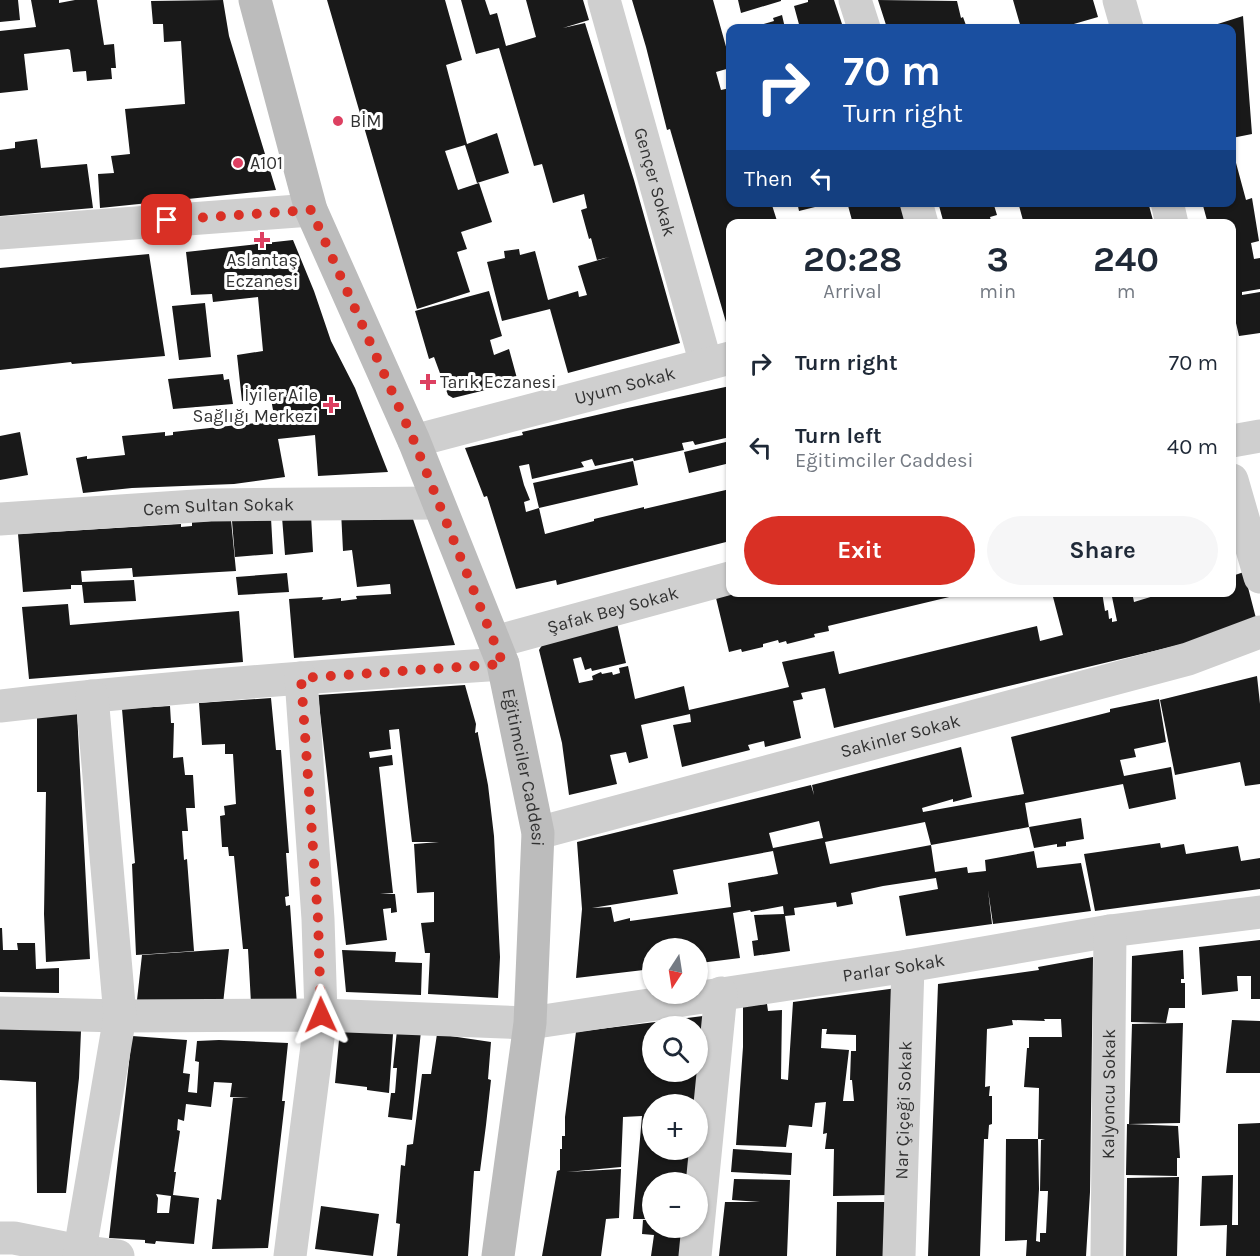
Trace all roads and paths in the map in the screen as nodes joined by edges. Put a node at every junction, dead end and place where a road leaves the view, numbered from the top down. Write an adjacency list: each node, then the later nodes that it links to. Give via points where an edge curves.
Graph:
1 (255, 0): 7 (street, Eğitimciler Caddesi)
2 (604, 0): 9 (street, Gençer Sokak)
3 (855, 0): 5 (street)
4 (1119, 0): 6 (street)
5 (863, 24)
6 (1126, 24)
7 (311, 210): 8 (street); 12 (street, Eğitimciler Caddesi)
8 (0, 233)
9 (718, 361): 12 (street, Uyum Sokak)
10 (1260, 436): 11 (street)
11 (1236, 440)
12 (414, 441): 14 (street, Eğitimciler Caddesi)
13 (1236, 494): 16 (street)
14 (438, 503): 15 (street, Cem Sultan Sokak, via 210,505); 19 (street, Eğitimciler Caddesi)
15 (0, 519)
16 (1260, 577)
17 (726, 579): 19 (street, Şafak Bey Sokak)
18 (1260, 632): 23 (street, Sakinler Sokak, via 1188,659)
19 (499, 653): 20 (street, Şafak Bey Sokak); 23 (street, Eğitimciler Caddesi)
20 (301, 678): 21 (street, Şafak Bey Sokak); 29 (street)
21 (93, 696): 22 (street, Şafak Bey Sokak); 30 (street)
22 (0, 706)
23 (538, 833): 31 (street, Eğitimciler Caddesi)
24 (1260, 912): 25 (street, Parlar Sokak)
25 (1110, 931): 26 (street, Parlar Sokak); 39 (street, Kalyoncu Sokak)
26 (908, 966): 27 (street, Parlar Sokak); 38 (street, Nar Çiçeği Sokak)
27 (721, 993): 31 (street, Parlar Sokak); 37 (street)
28 (0, 1013): 30 (street, Parlar Sokak)
29 (321, 1015): 30 (street, Parlar Sokak); 31 (street, Parlar Sokak); 35 (street)
30 (120, 1016): 33 (street)
31 (530, 1023): 36 (street, Eğitimciler Caddesi)
32 (0, 1238): 33 (street)
33 (79, 1254): 34 (street)
34 (118, 1256)
35 (290, 1256)
36 (498, 1256)
37 (695, 1256)
38 (899, 1256)
39 (1107, 1256)

